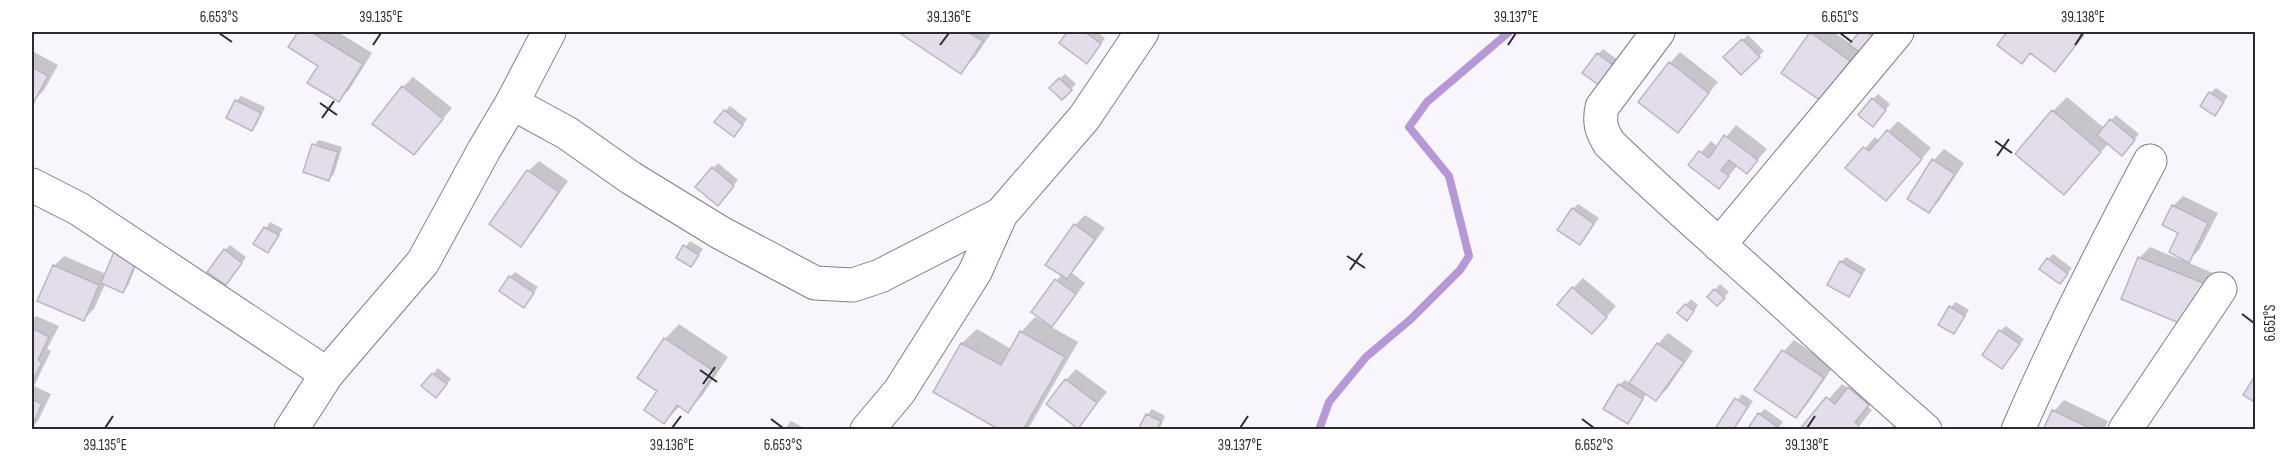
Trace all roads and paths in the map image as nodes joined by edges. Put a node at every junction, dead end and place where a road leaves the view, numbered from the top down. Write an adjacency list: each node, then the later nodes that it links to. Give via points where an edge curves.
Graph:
1 (549, 32): 5 (street)
2 (1142, 32): 8 (street, via 1084,118)
3 (1658, 32): 9 (street, via 1602,107 1602,133 1624,159)
4 (1897, 32): 9 (street)
5 (512, 103): 8 (street, via 567,133 721,233 815,283 853,285 880,276); 11 (street, via 423,262)
6 (2150, 161): 15 (street)
7 (32, 185): 11 (street, via 79,208)
8 (1001, 214): 13 (street, via 975,272 899,392)
9 (1719, 245): 14 (street)
10 (2220, 289): 16 (street)
11 (327, 374): 12 (street)
12 (291, 429)
13 (867, 429)
14 (1925, 429)
15 (2018, 429)
16 (2125, 429)

